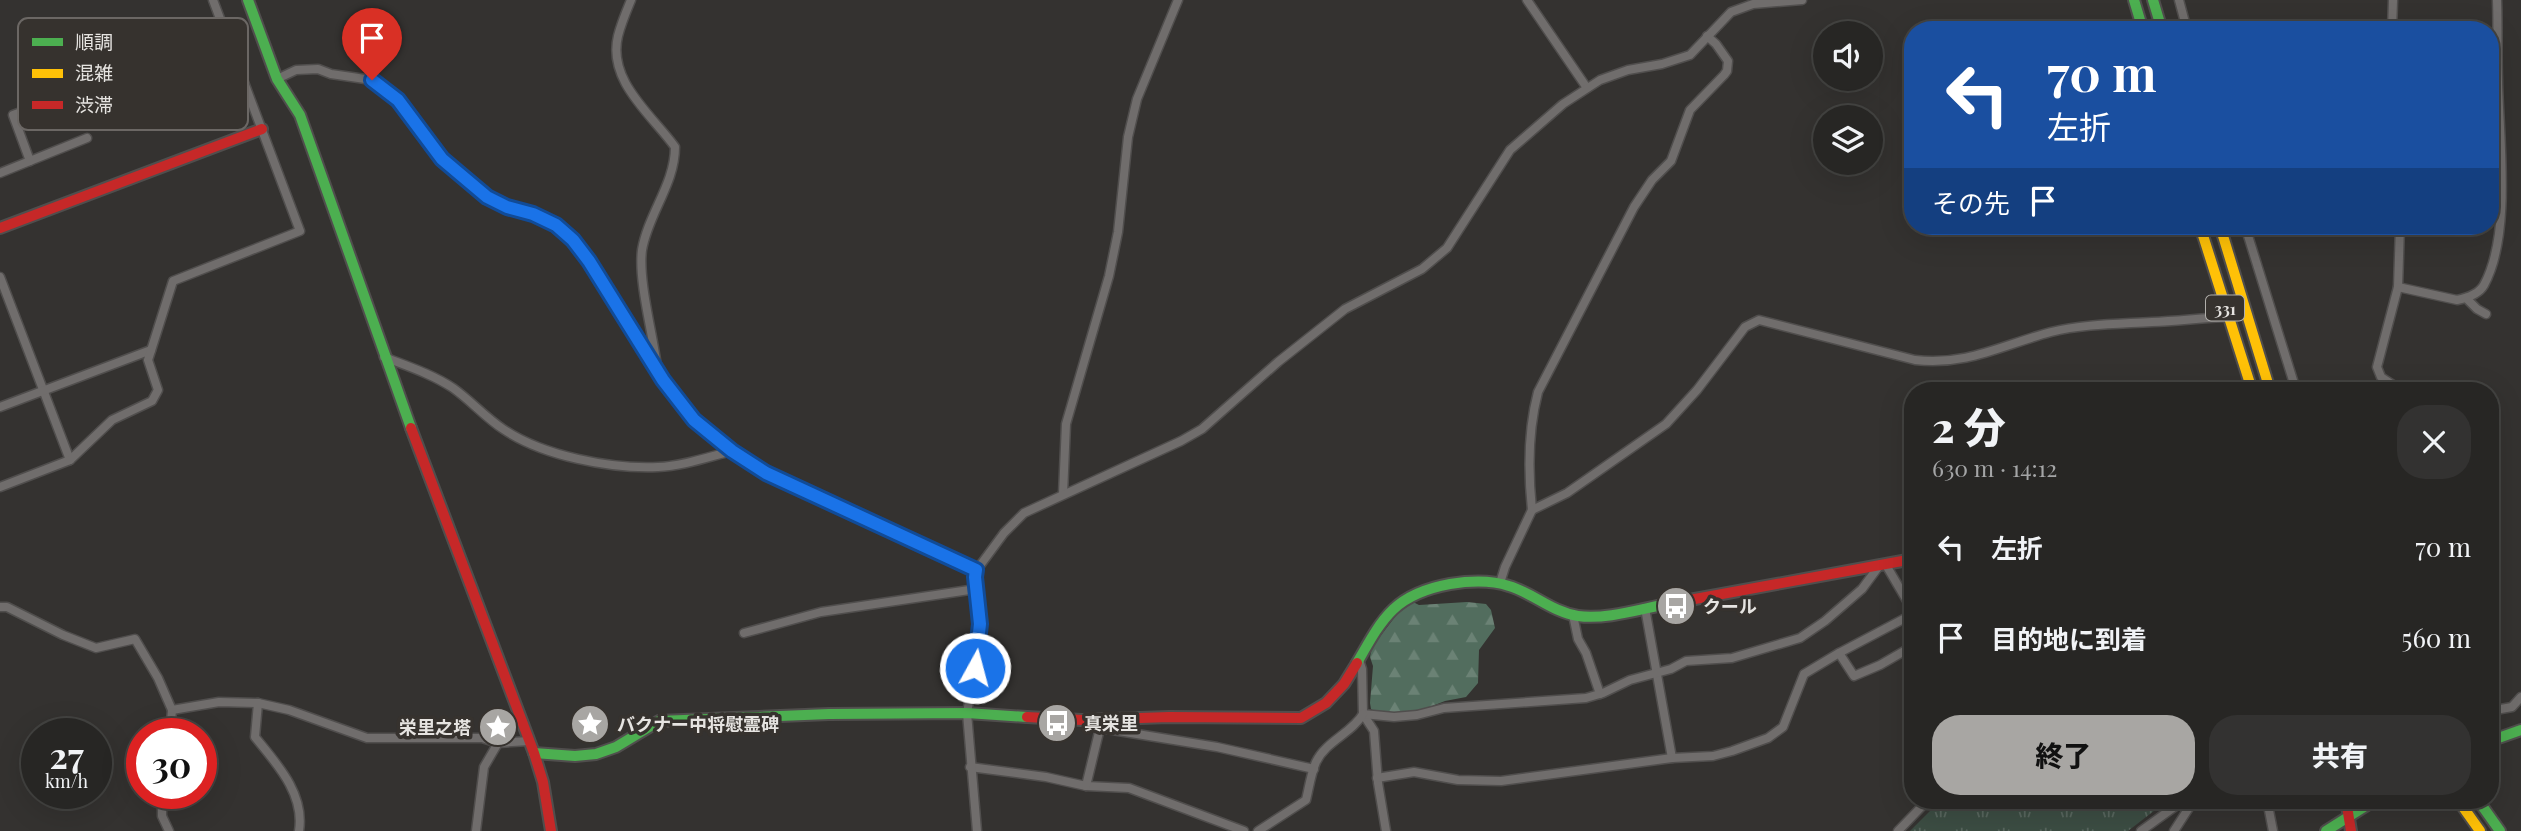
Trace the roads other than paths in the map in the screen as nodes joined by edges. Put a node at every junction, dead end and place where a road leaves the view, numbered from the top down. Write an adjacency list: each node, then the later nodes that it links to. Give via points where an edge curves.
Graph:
1 (213, 0): 12 (street)
2 (248, 0): 19 (main road)
3 (631, 0): 44 (street, via 617,38 617,58 628,88 675,147 668,183 646,233 642,256)
4 (1178, 0): 54 (street, via 1137,99 1128,137 1109,276 1066,424)
5 (1527, 0): 20 (street)
6 (1802, 0): 18 (street, via 1753,4 1731,12)
7 (2134, 0): 13 (main road)
8 (2154, 0): 14 (main road)
9 (2179, 0): 15 (street)
10 (2393, 0): 16 (street)
11 (2497, 0): 17 (street)
12 (220, 18)
13 (2140, 21)
14 (2160, 21)
15 (2185, 21)
16 (2392, 21)
17 (2497, 21)
18 (1706, 36): 20 (street, via 1690,55 1628,70); 55 (street, via 1728,61 1727,71 1690,110 1671,162 1651,180 1634,206 1538,392 1530,452)
19 (277, 79): 43 (main road, via 300,115); 44 (street, via 296,70 318,69 372,80 387,90 442,159 487,197 556,225 573,240)
20 (1587, 88): 54 (street, via 1510,150 1447,248 1422,269 1345,309 1202,429)
21 (248, 92): 25 (street)
22 (2499, 98): 30 (street)
23 (18, 113): 24 (street, via 13,115)
24 (18, 129)
25 (262, 129): 31 (main road); 42 (street, via 300,231 173,281)
26 (19, 130): 28 (street)
27 (87, 138): 28 (street)
28 (30, 161): 29 (street)
29 (0, 173)
30 (2499, 221)
31 (0, 228)
32 (2203, 235): 41 (main road, 331)
33 (2223, 235): 46 (main road, 331)
34 (2248, 235): 47 (street)
35 (2400, 235): 38 (street)
36 (2498, 235): 39 (street, via 2483,287)
37 (0, 278): 49 (street)
38 (2398, 287): 39 (street); 48 (street, via 2376,367)
39 (2466, 298): 40 (street)
40 (2486, 314)
41 (2228, 317): 45 (main road, 331); 55 (street, via 2052,332 1997,351 1936,362 1759,320 1745,327 1666,424 1567,493)
42 (151, 349): 49 (street); 52 (street, via 148,360 158,390 152,401 113,420)
43 (384, 357): 51 (street, via 434,377 503,429 543,449 592,461 652,467); 82 (main road)
44 (658, 370): 51 (street, via 680,405)
45 (2249, 382)
46 (2268, 382)
47 (2294, 382)
48 (2389, 382)
49 (43, 390): 50 (street); 52 (street)
50 (0, 407)
51 (732, 451): 58 (street, via 766,473)
52 (70, 460): 53 (street)
53 (0, 488)
54 (1063, 494): 58 (street, via 1024,513)
55 (1532, 510): 59 (street)
56 (1904, 561): 57 (main road)
57 (1882, 566): 61 (street); 63 (main road); 70 (street, via 1825,621 1800,638 1732,658 1686,661)
58 (976, 570): 60 (street)
59 (1500, 583): 64 (main road); 69 (main road, via 1441,584 1402,599 1388,611)
60 (976, 589): 66 (street, via 821,612); 76 (street, via 979,645)
61 (1904, 599)
62 (0, 607): 75 (street, via 96,648 135,639)
63 (1645, 608): 64 (main road, via 1600,616); 70 (street)
64 (1573, 615): 71 (street)
65 (1904, 618): 68 (street)
66 (744, 633)
67 (1904, 651): 68 (street, via 1854,676)
68 (1839, 653): 85 (street, via 1804,674 1777,733 1732,751)
69 (1359, 660): 77 (street); 79 (main road, via 1329,702 1301,718 1169,717)
70 (1656, 672): 71 (street); 85 (street)
71 (1600, 694): 77 (street, via 1444,708 1418,715)
72 (2521, 697): 74 (street, via 2512,707)
73 (258, 703): 75 (street, via 219,702); 83 (street, via 367,738 482,738); 102 (street, via 255,737 293,789 301,818)
74 (2499, 709)
75 (172, 710): 78 (street)
76 (967, 713): 79 (main road); 84 (main road, via 659,721 593,755); 86 (street)
77 (1363, 714): 87 (street, via 1357,725 1317,760); 88 (street, via 1374,731)
78 (171, 718)
79 (1099, 724): 87 (street); 89 (street)
80 (2521, 730): 81 (main road)
81 (2499, 738)
82 (529, 741): 83 (street); 84 (main road)
83 (498, 743): 103 (street, via 484,767)
84 (534, 753): 104 (main road)
85 (1672, 758): 88 (street, via 1501,781 1414,772)
86 (970, 766): 89 (street); 105 (street)
87 (1314, 769): 107 (street, via 1306,800)
88 (1377, 778): 108 (street)
89 (1086, 786): 106 (street, via 1129,788)
90 (162, 809): 101 (street)
91 (1919, 809): 109 (street)
92 (2172, 809): 110 (street)
93 (2188, 809): 111 (street)
94 (2269, 809): 112 (street)
95 (2348, 809): 99 (main road)
96 (2360, 809): 99 (main road)
97 (2464, 809): 115 (main road)
98 (2484, 809): 100 (main road)
99 (2349, 816): 113 (main road); 114 (main road)
100 (2497, 827)
101 (169, 831)
102 (299, 831)
103 (476, 831)
104 (551, 831)
105 (977, 831)
106 (1244, 831)
107 (1258, 831)
108 (1385, 831)
109 (1898, 831)
110 (2141, 831)
111 (2174, 831)
112 (2273, 831)
113 (2326, 831)
114 (2351, 831)
115 (2480, 831)

